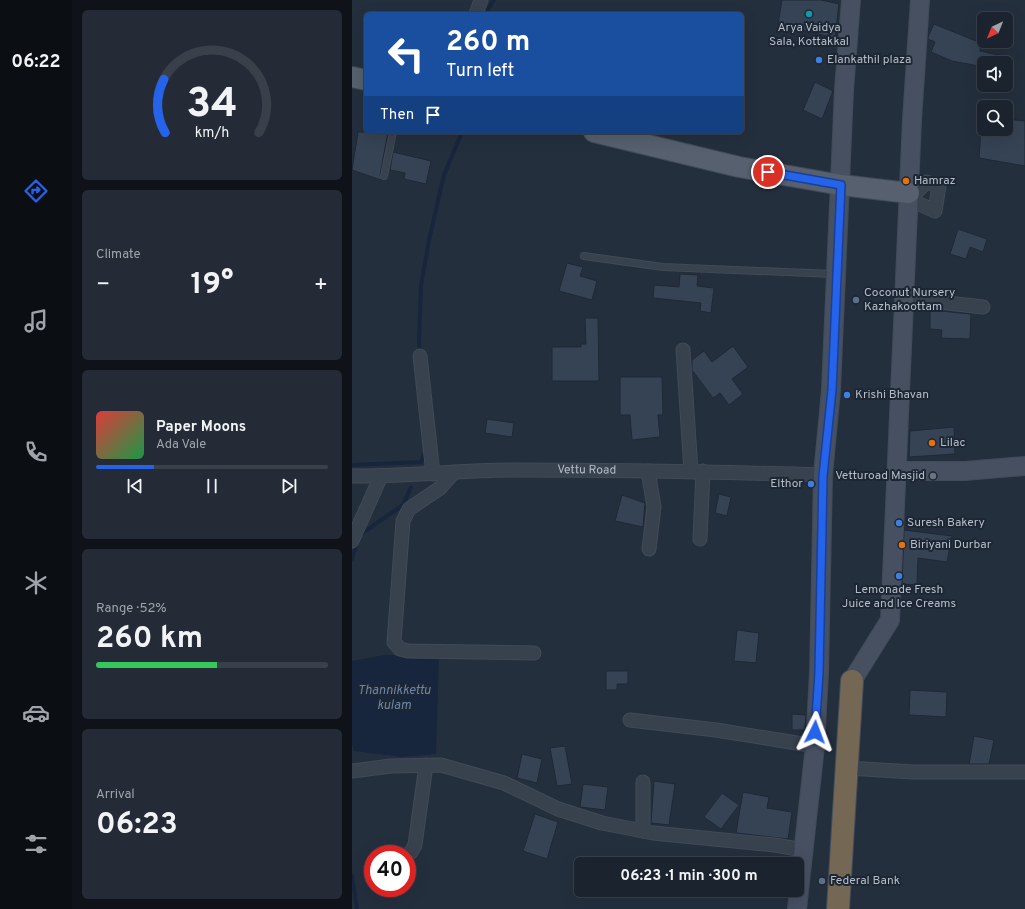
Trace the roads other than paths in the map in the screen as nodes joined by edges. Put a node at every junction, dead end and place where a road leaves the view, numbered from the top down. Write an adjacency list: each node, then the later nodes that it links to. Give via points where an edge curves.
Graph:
1 (481, 0): 4 (street)
2 (851, 0): 10 (street, via 844,90)
3 (920, 0): 11 (street)
4 (477, 12)
5 (352, 77): 6 (main road)
6 (364, 80)
7 (394, 134): 9 (lane)
8 (602, 134): 10 (main road, via 739,167)
9 (384, 176)
10 (841, 185): 11 (main road); 13 (street)
11 (912, 194): 14 (street)
12 (584, 256): 13 (lane, via 663,268)
13 (836, 274): 26 (street, via 832,390)
14 (904, 298): 15 (street); 21 (street)
15 (983, 307)
16 (683, 350): 20 (street)
17 (420, 356): 23 (street)
18 (1025, 466): 21 (street)
19 (648, 471): 20 (street, Vettu Road); 22 (street, Vettu Road); 29 (street, via 654,507)
20 (697, 471): 26 (street, Vettu Road); 27 (street)
21 (897, 471): 31 (street, via 890,620)
22 (454, 472): 23 (street, Vettu Road); 30 (street, via 440,488 410,509 403,521 394,642 400,649 408,651)
23 (433, 474): 25 (street, Vettu Road)
24 (352, 476): 25 (street, Vettu Road)
25 (381, 476): 28 (street)
26 (823, 476): 33 (street)
27 (700, 539)
28 (352, 541)
29 (649, 548)
30 (534, 653)
31 (852, 681): 35 (highway)
32 (630, 720): 33 (street, via 716,730)
33 (815, 746): 41 (street)
34 (426, 765): 36 (street); 39 (street, via 441,765 504,783 558,809 602,823); 40 (street)
35 (848, 768): 37 (street, via 913,772); 43 (highway)
36 (352, 771)
37 (1025, 772)
38 (643, 782): 39 (street)
39 (643, 831): 41 (street)
40 (415, 845)
41 (803, 850): 42 (street)
42 (797, 909)
43 (838, 909)

